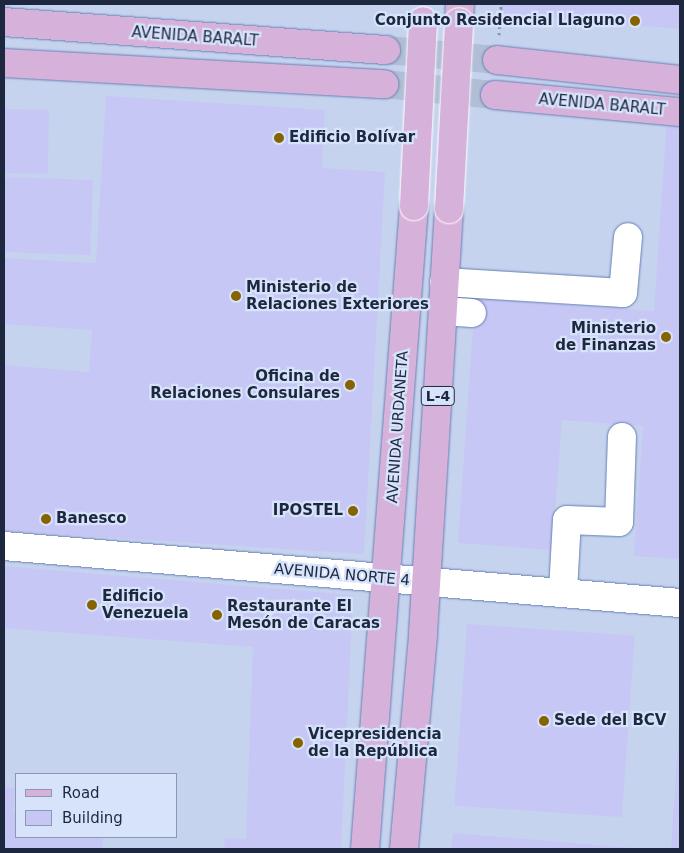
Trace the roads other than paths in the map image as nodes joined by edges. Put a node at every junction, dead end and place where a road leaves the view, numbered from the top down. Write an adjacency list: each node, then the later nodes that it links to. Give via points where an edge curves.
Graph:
1 (424, 12): 17 (main road, AVENIDA URDANETA / L-4, bridge, via 414,206)
2 (460, 13): 12 (main road, L-4, bridge)
3 (4, 22): 4 (main road, AVENIDA BARALT)
4 (386, 50)
5 (497, 60): 7 (main road)
6 (4, 62): 8 (main road)
7 (680, 80)
8 (384, 84)
9 (495, 95): 10 (main road, AVENIDA BARALT)
10 (680, 112)
11 (628, 237): 12 (street, via 623,293)
12 (444, 282): 13 (main road, L-4)
13 (443, 311): 14 (street); 18 (main road, L-4)
14 (472, 313)
15 (622, 437): 19 (street, via 619,522 567,520)
16 (4, 546): 17 (street, AVENIDA NORTE 4)
17 (387, 579): 18 (street, AVENIDA NORTE 4); 21 (main road, AVENIDA URDANETA / L-4)
18 (425, 583): 19 (street, AVENIDA NORTE 4); 22 (main road, L-4)
19 (563, 591): 20 (street, AVENIDA NORTE 4)
20 (680, 602)
21 (365, 849)
22 (404, 849)

